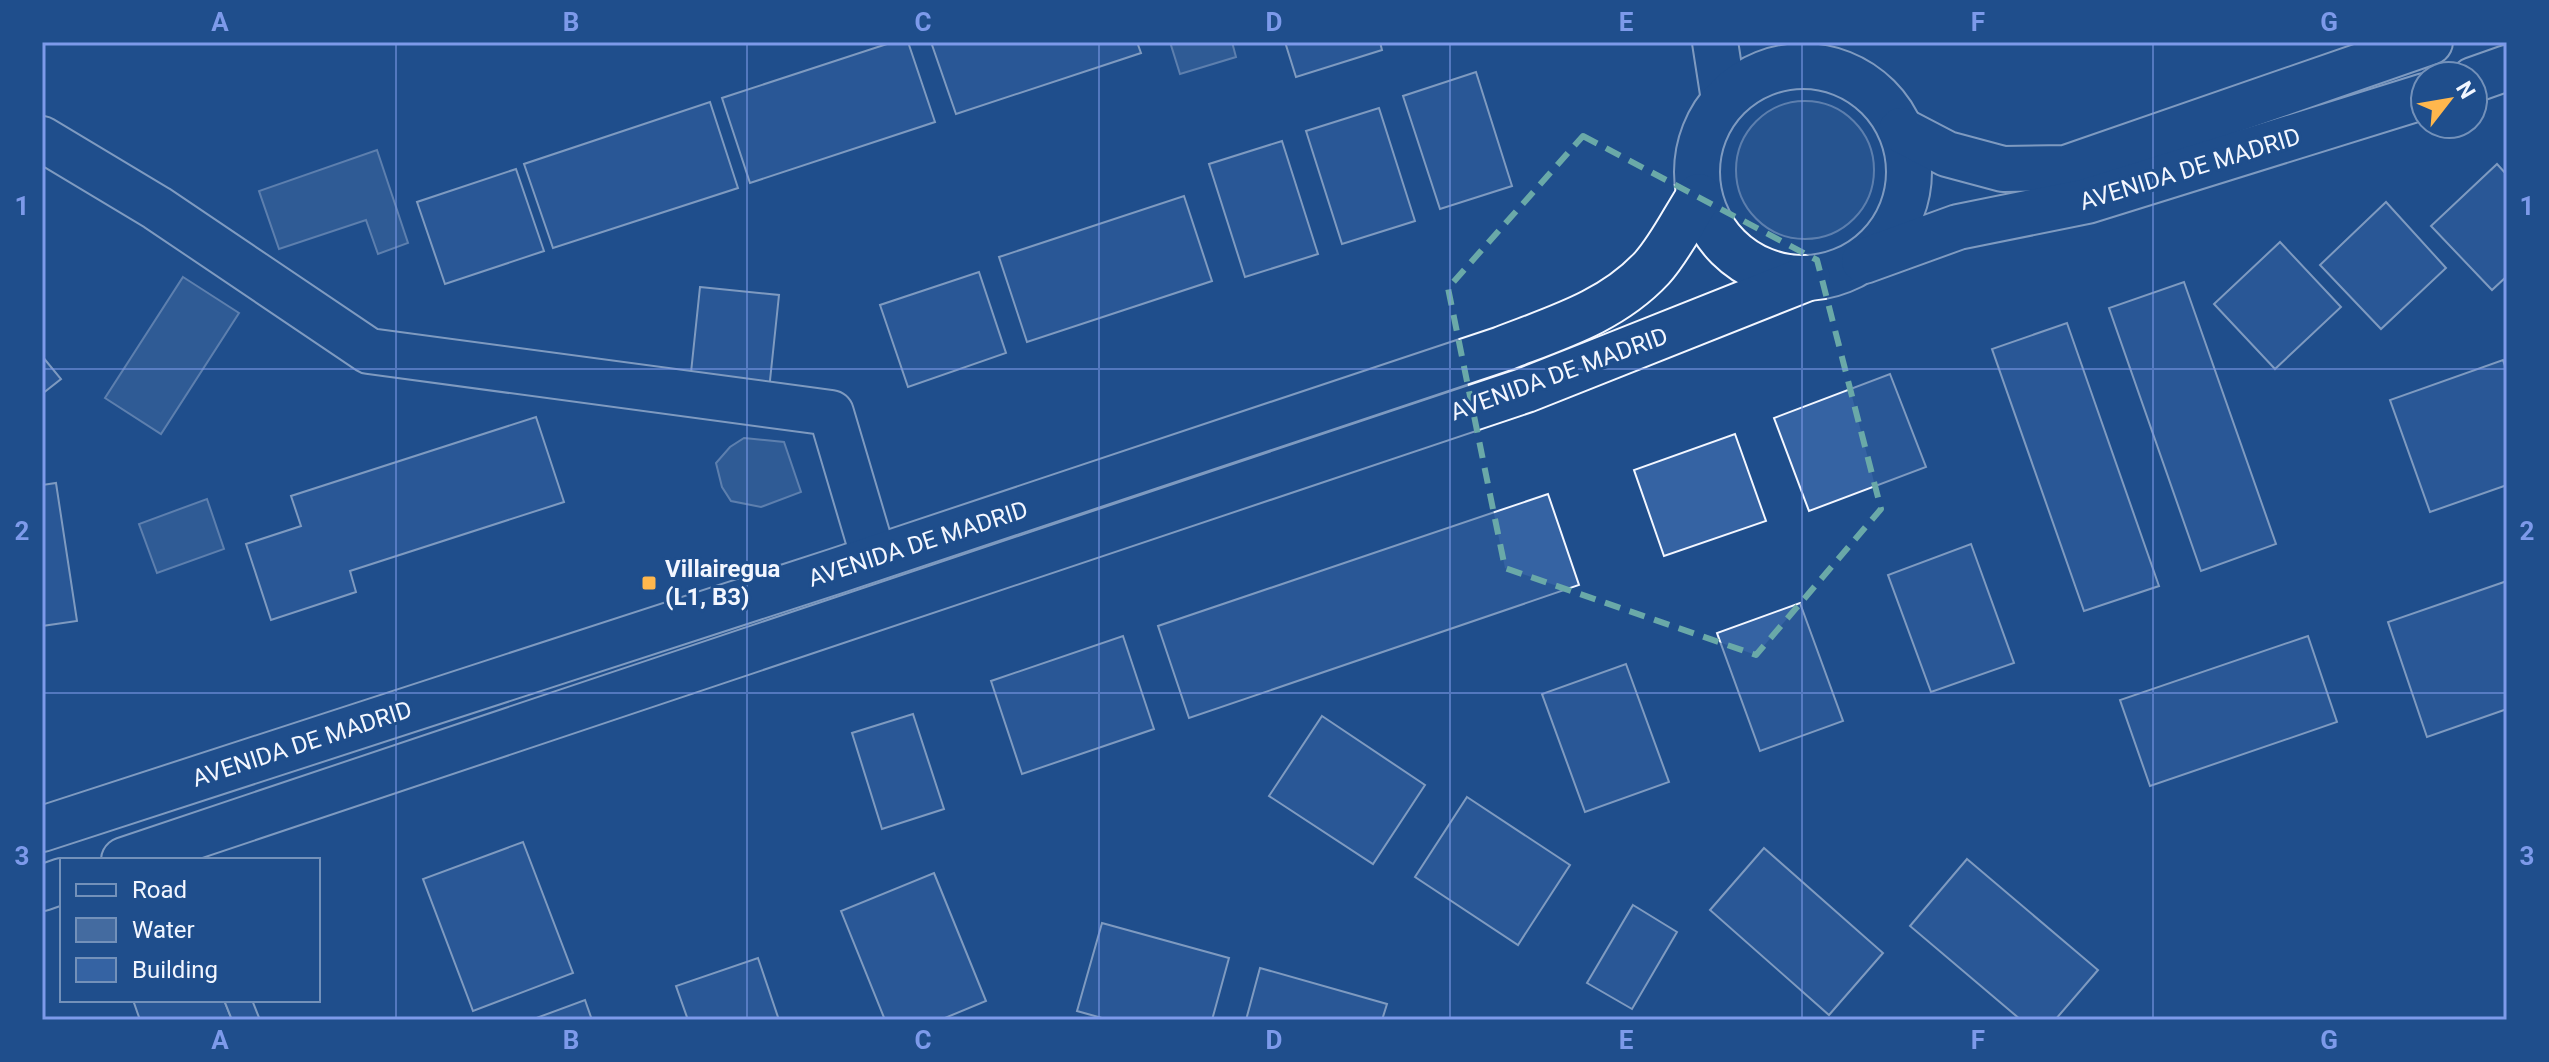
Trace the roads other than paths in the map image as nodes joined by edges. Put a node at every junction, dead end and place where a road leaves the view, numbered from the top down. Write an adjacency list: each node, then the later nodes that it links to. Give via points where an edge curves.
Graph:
1 (1715, 42): 4 (main road)
2 (2430, 42): 6 (main road, AVENIDA DE MADRID, via 2066,168 2003,169 1947,154)
3 (1825, 56): 4 (main road, via 1748,80); 6 (main road, via 1885,103)
4 (1724, 100): 8 (main road, via 1705,129 1697,162)
5 (2409, 101): 9 (main road, AVENIDA DE MADRID, via 2087,201 1958,227)
6 (1901, 130): 9 (main road, via 1909,158 1905,202 1884,242)
7 (42, 139): 11 (main road, via 157,208 369,351 831,413)
8 (1699, 196): 10 (main road, via 1714,230 1739,257 1772,273); 11 (main road, AVENIDA DE MADRID, via 1653,267 1589,315 1502,349)
9 (1862, 262): 10 (main road, via 1836,274)
10 (1808, 278): 13 (main road, AVENIDA DE MADRID, via 1526,390)
11 (874, 558): 12 (main road, AVENIDA DE MADRID)
12 (42, 829)
13 (130, 858)

